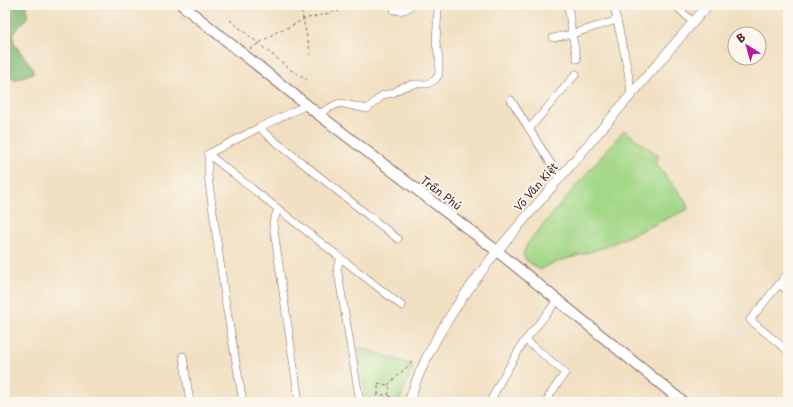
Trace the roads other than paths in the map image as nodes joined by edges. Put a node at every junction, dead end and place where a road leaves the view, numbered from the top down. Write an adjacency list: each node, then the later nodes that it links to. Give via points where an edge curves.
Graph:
1 (182, 5): 17 (main road, Trần Phú)
2 (411, 5): 8 (street, via 406,10)
3 (436, 5): 18 (street, via 439,74 435,80 427,84 403,87 383,95 367,109 340,103)
4 (568, 5): 11 (street)
5 (614, 5): 9 (street)
6 (675, 5): 10 (street)
7 (708, 5): 10 (street, Võ Văn Kiệt)
8 (394, 10)
9 (617, 20): 11 (street); 15 (street)
10 (694, 22): 15 (street, Võ Văn Kiệt)
11 (572, 34): 12 (street); 13 (street)
12 (553, 38)
13 (577, 59)
14 (576, 74): 20 (street)
15 (631, 95): 22 (street, Võ Văn Kiệt)
16 (511, 100): 20 (street)
17 (307, 105): 18 (main road, Trần Phú); 19 (street)
18 (318, 114): 25 (main road, Trần Phú)
19 (260, 127): 21 (street); 24 (street)
20 (529, 129): 22 (street)
21 (208, 154): 23 (street); 36 (street, via 208,176 225,298)
22 (560, 178): 25 (street, Võ Văn Kiệt)
23 (278, 209): 26 (street); 37 (street, via 273,222)
24 (398, 239)
25 (497, 251): 30 (main road, Trần Phú); 39 (street, Võ Văn Kiệt, via 457,305 436,339 420,371)
26 (341, 259): 31 (street); 38 (street, via 338,267)
27 (788, 273): 28 (street)
28 (779, 284): 29 (street); 33 (street, via 750,320)
29 (788, 291)
30 (557, 300): 32 (street); 42 (main road, Trần Phú)
31 (402, 306)
32 (526, 340): 40 (street, via 498,384); 41 (street, via 565,373)
33 (788, 351)
34 (183, 356): 35 (street)
35 (190, 402)
36 (243, 402)
37 (299, 402)
38 (360, 402)
39 (409, 402)
40 (490, 402)
41 (547, 402)
42 (683, 402)

